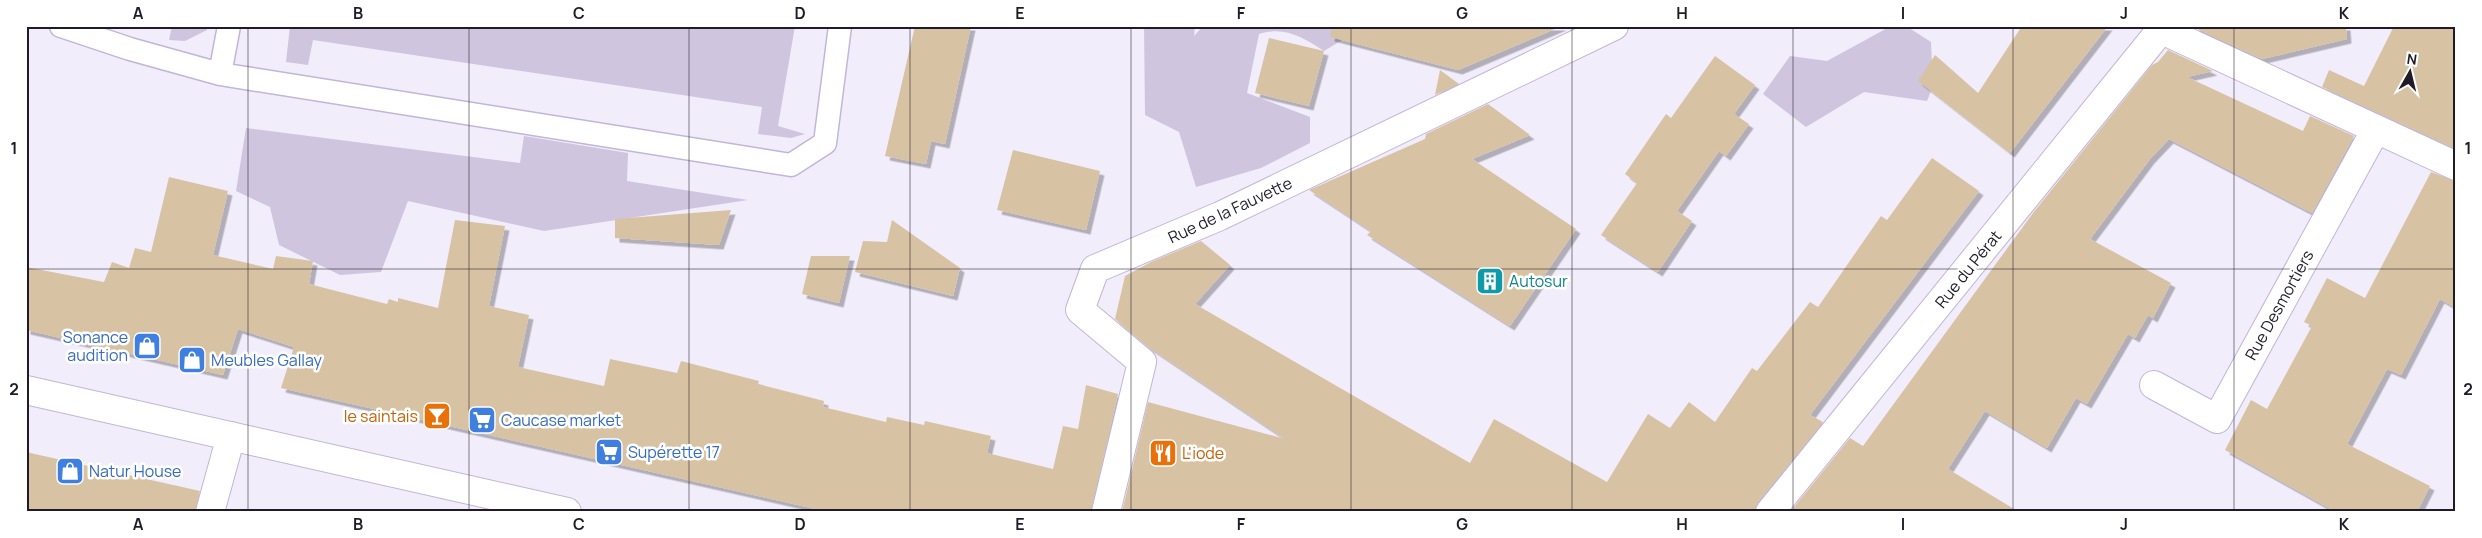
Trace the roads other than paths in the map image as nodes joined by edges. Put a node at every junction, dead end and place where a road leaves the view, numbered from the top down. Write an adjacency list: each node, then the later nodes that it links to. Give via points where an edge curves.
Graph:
1 (61, 26): 6 (lane, via 130,50)
2 (228, 26): 6 (lane)
3 (840, 26): 6 (lane, via 825,143 791,165)
4 (1614, 26): 14 (street, Rue de la Fauvette, via 1220,216 1094,269 1080,310 1142,362)
5 (2163, 28): 7 (street); 15 (street, Rue du Pérat)
6 (220, 74)
7 (2376, 129): 8 (street); 9 (street, Rue Desmortiers, via 2217,419)
8 (2456, 166)
9 (2154, 385)
10 (26, 390): 11 (street)
11 (231, 436): 12 (street); 13 (street)
12 (210, 512)
13 (567, 512)
14 (1106, 512)
15 (1770, 512)

